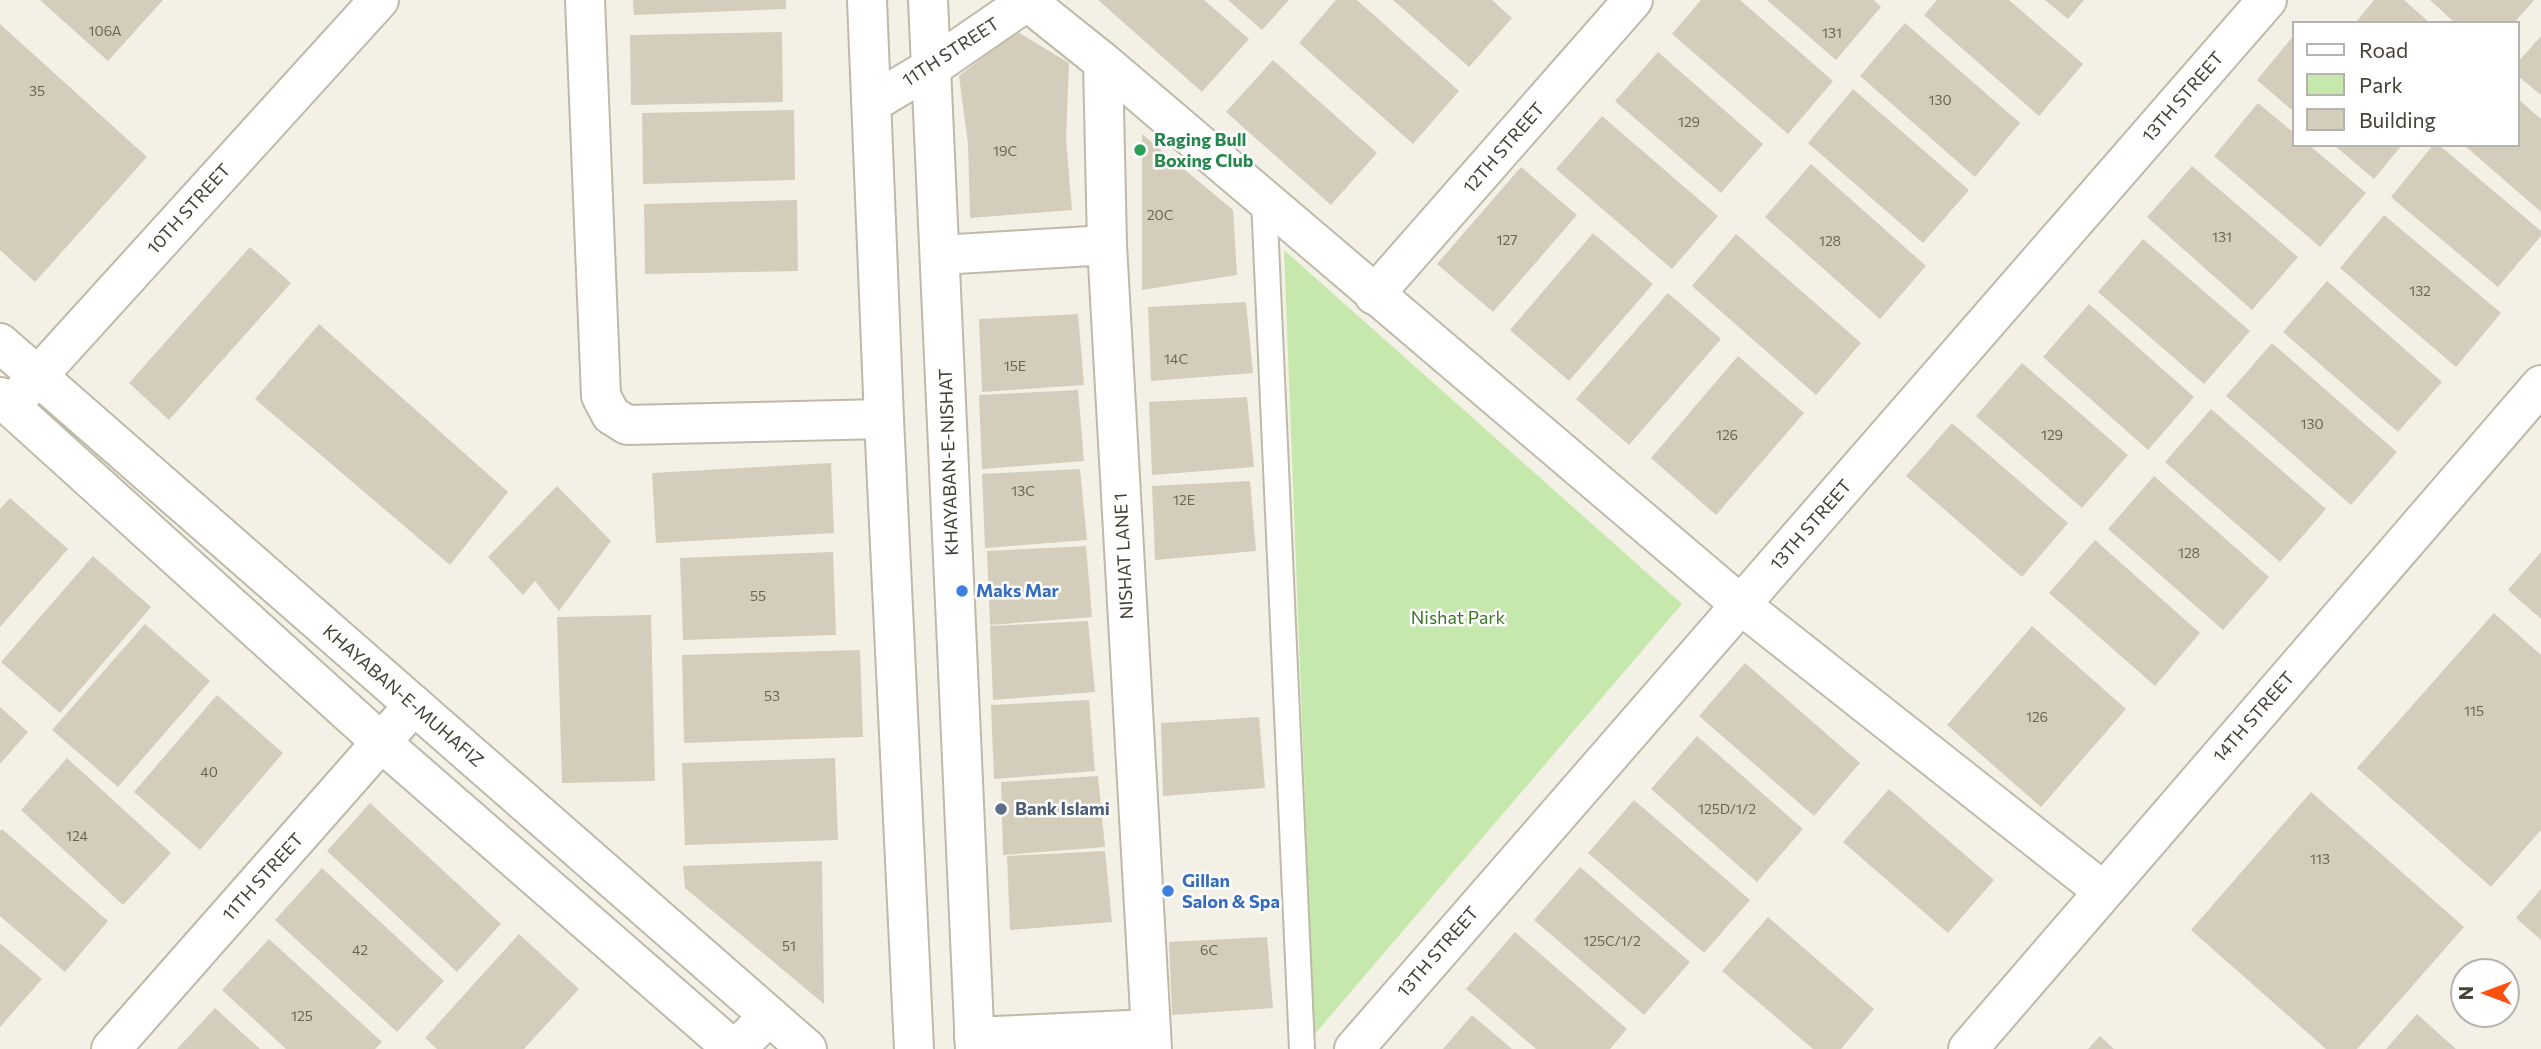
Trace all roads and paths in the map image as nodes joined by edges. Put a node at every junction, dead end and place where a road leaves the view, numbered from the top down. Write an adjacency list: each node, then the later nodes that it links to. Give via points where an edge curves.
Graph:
1 (379, 0): 16 (street, 10TH STREET)
2 (585, 0): 19 (street, via 601,396 611,415 627,425)
3 (867, 0): 10 (street)
4 (928, 0): 9 (street, KHAYABAN-E-NISHAT)
5 (1633, 0): 14 (street, 12TH STREET)
6 (2267, 0): 20 (street, 13TH STREET)
7 (1028, 1): 8 (street); 9 (street, 11TH STREET)
8 (1102, 62): 11 (street); 12 (street, NISHAT LANE 1)
9 (932, 67): 10 (street, 11TH STREET); 13 (street, KHAYABAN-E-NISHAT)
10 (872, 103): 19 (street)
11 (1264, 200): 14 (street); 31 (lane)
12 (1107, 245): 13 (street); 25 (street, NISHAT LANE 1)
13 (940, 255): 26 (street, KHAYABAN-E-NISHAT)
14 (1374, 295): 20 (street)
15 (0, 342): 16 (street, KHAYABAN-E-MUHAFIZ)
16 (38, 375): 18 (street, 10TH STREET); 21 (street, KHAYABAN-E-MUHAFIZ)
17 (2541, 385): 23 (street, 14TH STREET)
18 (4, 407): 22 (street)
19 (884, 419): 30 (street)
20 (1741, 605): 23 (street); 32 (street, 13TH STREET)
21 (414, 705): 22 (street, 11TH STREET); 24 (street, KHAYABAN-E-MUHAFIZ)
22 (382, 743): 27 (street, 11TH STREET); 28 (street)
23 (2103, 891): 33 (street, 14TH STREET)
24 (769, 1016): 28 (street); 29 (street, KHAYABAN-E-MUHAFIZ)
25 (1152, 1039): 26 (street)
26 (975, 1043)
27 (111, 1049)
28 (735, 1049)
29 (807, 1049)
30 (914, 1049)
31 (1302, 1049)
32 (1354, 1049)
33 (1968, 1049)

